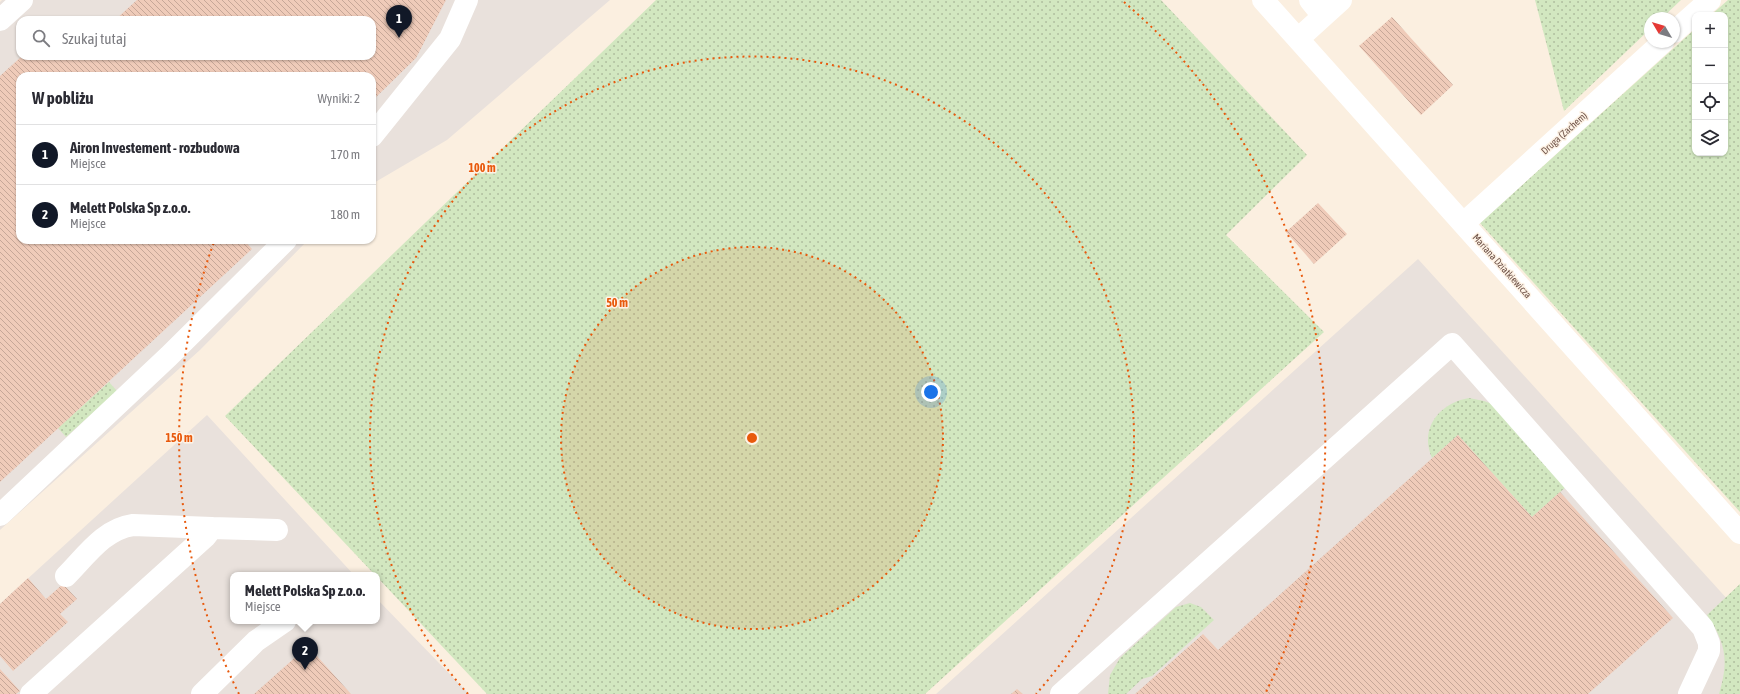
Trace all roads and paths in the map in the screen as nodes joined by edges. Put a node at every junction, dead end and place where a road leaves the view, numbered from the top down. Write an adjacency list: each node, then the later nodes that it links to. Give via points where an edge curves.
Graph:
1 (22, 0): 7 (street)
2 (466, 0): 11 (street, via 450,39)
3 (1263, 0): 9 (street, Mariana Dziatkiewicza)
4 (1341, 0): 6 (street)
5 (1710, 0): 8 (street)
6 (1317, 8): 9 (street)
7 (0, 20)
8 (1680, 27)
9 (1298, 39): 12 (street, Mariana Dziatkiewicza)
10 (1656, 48): 12 (street, Druga (Zachem))
11 (376, 131)
12 (1464, 223): 17 (street, Mariana Dziatkiewicza)
13 (282, 244): 14 (street, via 169,356)
14 (0, 515)
15 (212, 528): 16 (street); 18 (street, via 123,526 111,532); 20 (street)
16 (277, 530)
17 (1740, 533)
18 (66, 576)
19 (281, 624): 21 (street, via 256,642)
20 (31, 694)
21 (202, 694)
22 (1061, 694): 23 (street, via 1452,344 1703,628 1709,643 1709,651)
23 (1689, 694)

